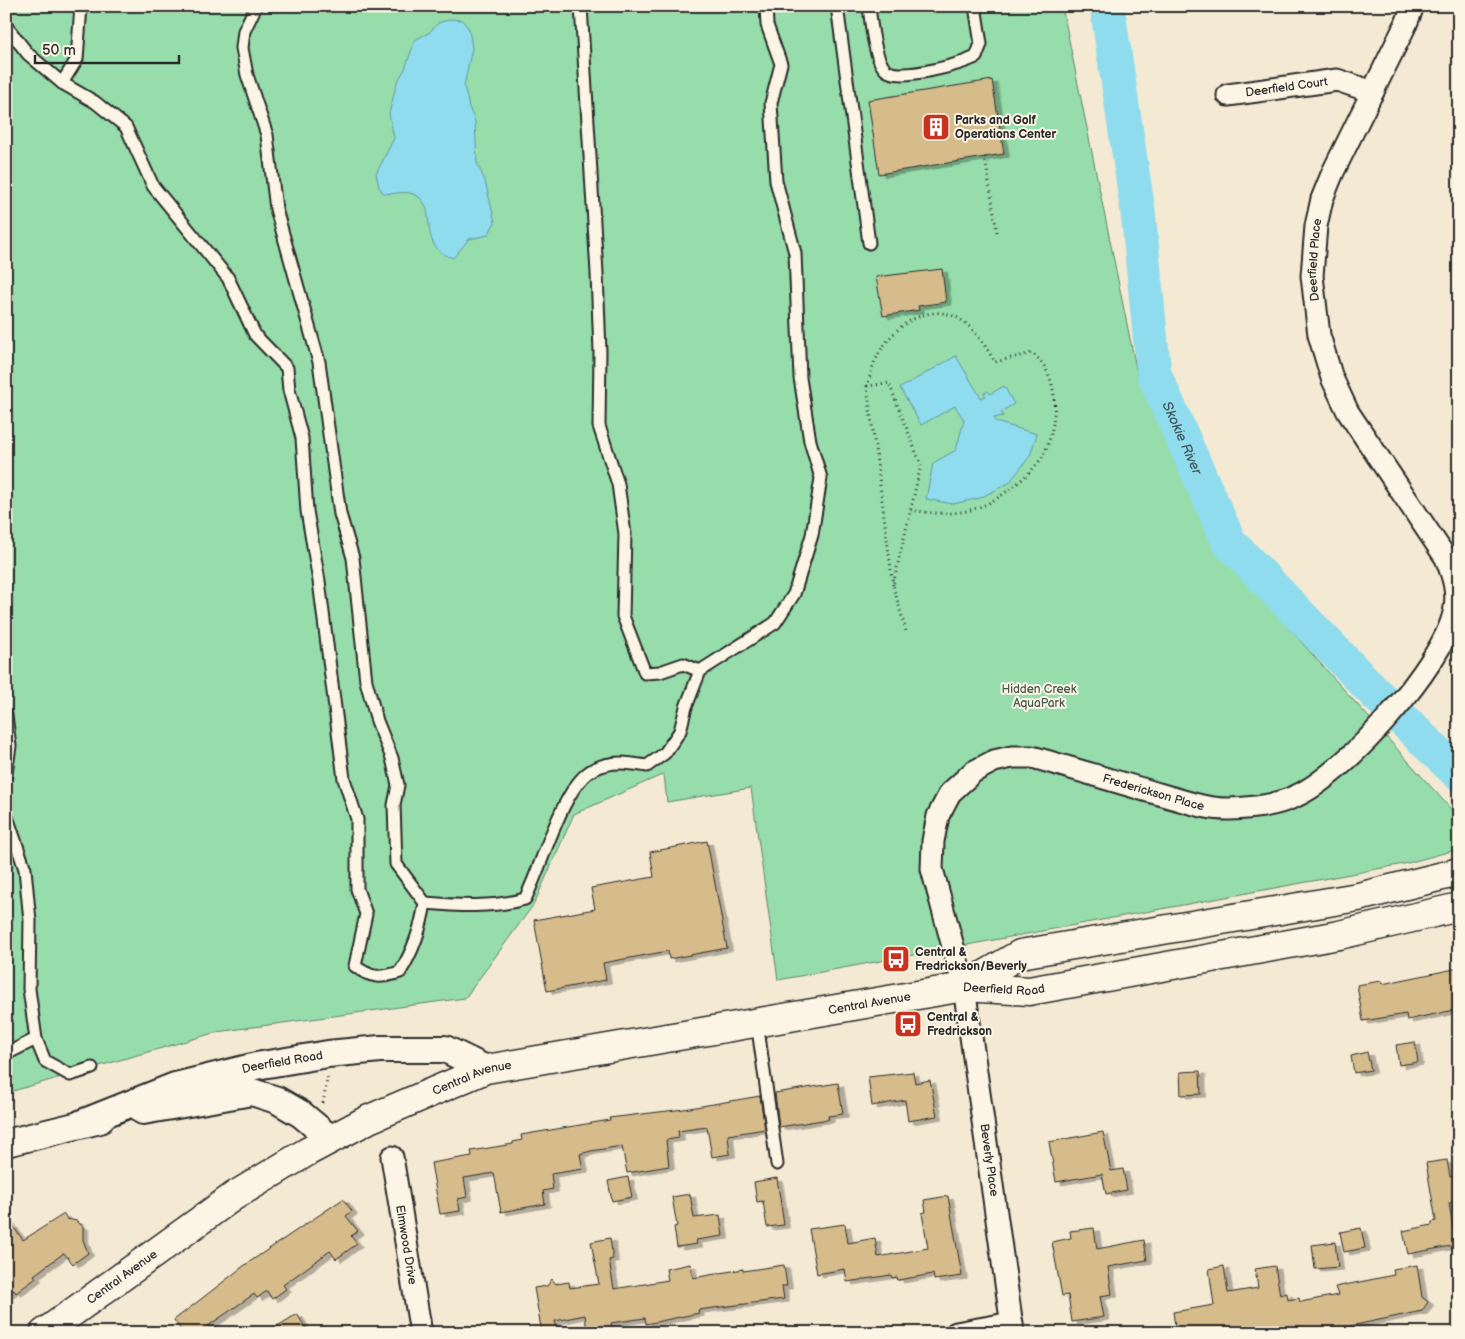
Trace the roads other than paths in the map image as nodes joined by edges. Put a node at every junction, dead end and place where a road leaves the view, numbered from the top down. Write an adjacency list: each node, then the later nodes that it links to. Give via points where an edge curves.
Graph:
1 (81, 6): 10 (lane, via 78,59)
2 (256, 6): 20 (lane, via 244,31 242,48 247,75 267,135 276,209 319,362 340,514 353,558 366,681 398,785 394,805 396,864)
3 (581, 6): 15 (lane, via 596,245 599,426 618,484 625,534 623,616 645,673 684,664)
4 (766, 6): 15 (lane, via 766,25 781,64 771,103 776,181 795,253 800,378 810,441 821,478 812,535 794,594 775,623)
5 (837, 6): 13 (lane)
6 (869, 6): 7 (lane, via 878,55 886,70 899,76 964,63 976,57 981,44)
7 (975, 6)
8 (1413, 6): 11 (street, Deerfield Place)
9 (6, 26): 10 (lane, via 28,54)
10 (62, 82): 20 (lane, via 96,102 126,127 153,186 228,278 255,335 287,368 289,390 302,438 307,511 320,581 344,779 357,819 357,888 366,914 355,966 381,978 400,972 416,943)
11 (1373, 92): 12 (street, Deerfield Court, via 1337,80); 14 (street, Deerfield Place, via 1322,199 1312,276 1319,335 1332,378 1348,412 1446,558)
12 (1228, 95)
13 (869, 243)
14 (1457, 586): 22 (street, Frederickson Place, via 1454,613 1440,645 1419,679 1358,751 1296,796 1264,807 1226,810 1032,757 994,761 973,772 950,793 938,816 933,841 932,869)
15 (700, 671): 20 (lane, via 680,731 665,753 647,766 623,762 593,769 578,783 563,807 525,898 508,903 464,906)
16 (6, 715): 17 (lane, via 10,746)
17 (6, 774)
18 (6, 814): 24 (lane, via 25,869 30,921 29,989)
19 (1459, 872): 22 (main road, Deerfield Road, via 1358,897 1020,954)
20 (425, 903)
21 (1459, 906): 22 (main road, Deerfield Road, via 1339,935 1030,991)
22 (964, 987): 23 (main road, Central Avenue); 33 (street, Beverly Place)
23 (757, 1022): 27 (main road, Central Avenue); 32 (lane)
24 (36, 1039): 25 (lane); 26 (lane, via 45,1061 70,1075)
25 (6, 1054)
26 (92, 1068)
27 (486, 1069): 28 (street, Deerfield Road, via 444,1049 328,1054 256,1066 175,1086); 29 (main road, Central Avenue, via 369,1119)
28 (82, 1123): 29 (street, Deerfield Road, via 252,1092 277,1100 301,1114); 30 (street, Deerfield Road)
29 (331, 1139): 34 (main road, Central Avenue, via 234,1196)
30 (6, 1143)
31 (392, 1157): 35 (street, Elmwood Drive)
32 (777, 1164)
33 (1012, 1328): 36 (street)
34 (44, 1333)
35 (421, 1333)
36 (956, 1333)

